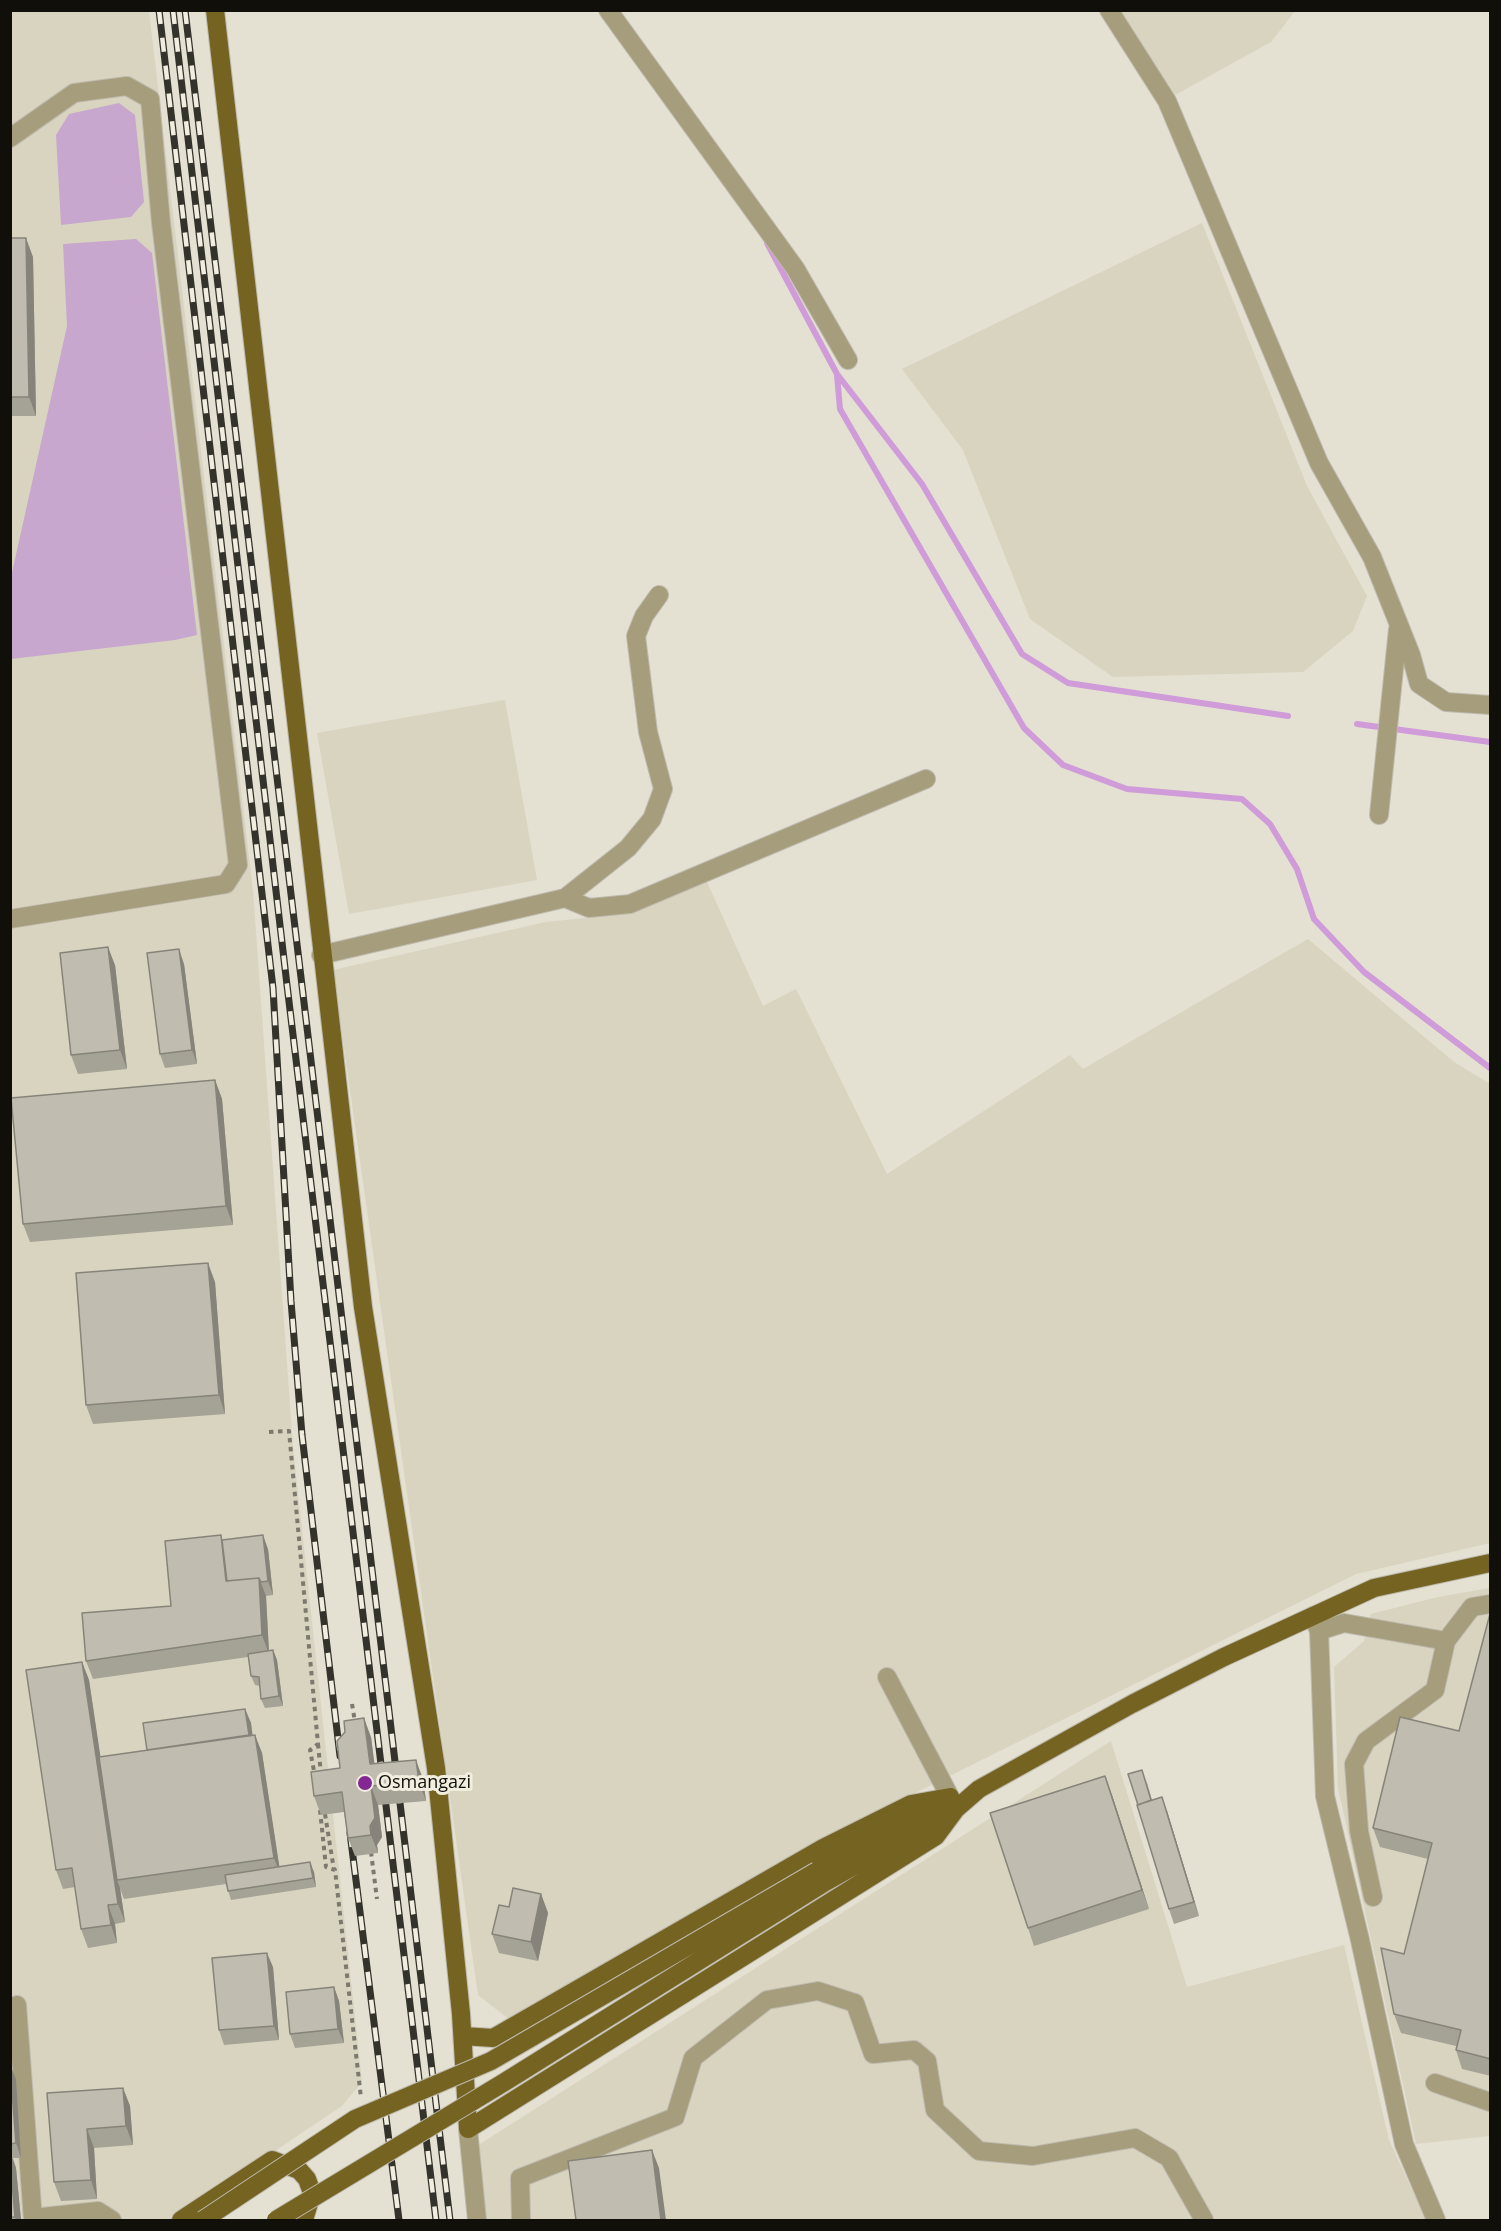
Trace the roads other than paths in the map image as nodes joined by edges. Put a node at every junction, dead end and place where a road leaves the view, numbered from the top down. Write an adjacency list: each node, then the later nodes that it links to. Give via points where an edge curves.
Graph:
1 (608, 10): 5 (street, via 795,268)
2 (1109, 10): 7 (street, via 1167,100 1319,463 1372,557)
3 (218, 12): 13 (main road)
4 (10, 138): 12 (street, via 74,93 127,86 150,99 238,865 226,884)
5 (848, 360)
6 (659, 595): 11 (street, via 636,636 648,732 663,789 651,819 628,848)
7 (1398, 625): 8 (street, via 1419,684 1446,702); 10 (street)
8 (1491, 705)
9 (926, 778): 11 (street, via 630,904 589,908)
10 (1379, 815)
11 (565, 898): 13 (street)
12 (10, 919)
13 (321, 955): 23 (main road, via 363,1307 436,1768)
14 (1491, 1563): 16 (main road, via 1374,1588)
15 (1491, 1604): 17 (street, via 1472,1607)
16 (1316, 1624): 17 (street, via 1344,1623); 19 (main road, via 1224,1657); 36 (street, via 1324,1796 1404,2144)
17 (1446, 1641): 21 (street, via 1435,1690 1366,1741 1354,1764 1359,1831)
18 (887, 1677): 19 (street)
19 (953, 1803): 20 (main road); 23 (main road, via 911,1804 823,1848 493,2038); 26 (main road, via 936,1836)
20 (819, 1878): 30 (main road, bridge, via 491,2061 355,2119); 31 (main road, bridge, via 513,2077)
21 (1373, 1897)
22 (17, 2005): 27 (street)
23 (463, 2036): 26 (main road)
24 (1435, 2083): 25 (street)
25 (1491, 2102)
26 (468, 2129): 33 (street)
27 (33, 2219): 28 (street, via 98,2211)
28 (112, 2220)
29 (182, 2220): 32 (main road, via 272,2160 299,2170 307,2179 312,2193)
30 (203, 2220)
31 (276, 2220)
32 (304, 2220)
33 (477, 2220)
34 (521, 2220): 35 (street, via 520,2178 675,2117 693,2058 767,2000 818,1991 855,2003 873,2054 914,2050 927,2061 935,2110 979,2151 1033,2156 1135,2138 1169,2158)
35 (1204, 2220)
36 (1436, 2220)

